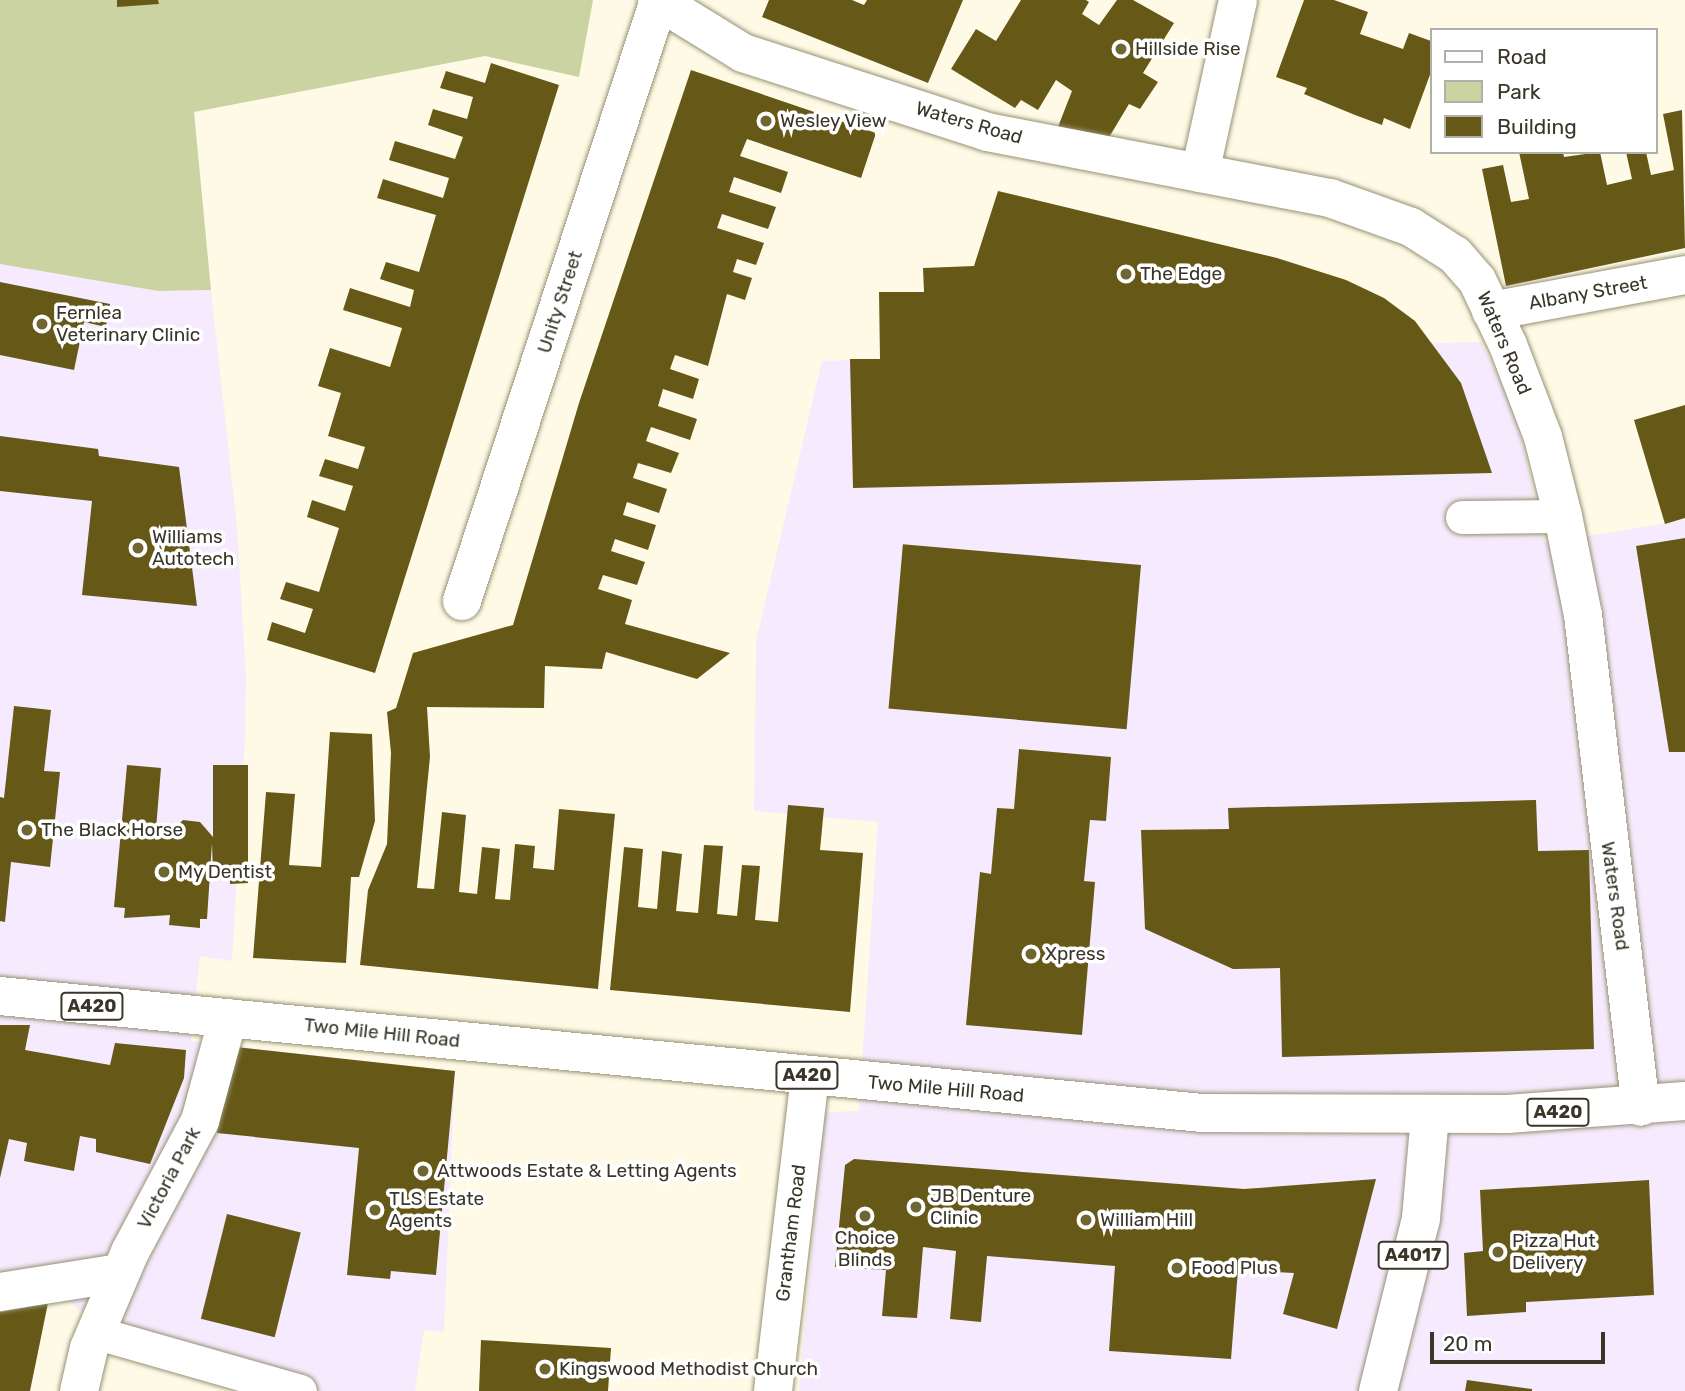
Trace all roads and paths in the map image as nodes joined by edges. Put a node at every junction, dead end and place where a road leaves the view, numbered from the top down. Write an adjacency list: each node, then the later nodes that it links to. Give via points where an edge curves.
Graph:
1 (1238, 0): 3 (street)
2 (657, 1): 3 (street, Waters Road, via 743,53 987,132); 8 (street, Unity Street)
3 (1200, 173): 5 (street, Waters Road, via 1330,198 1412,227 1455,255 1477,280)
4 (1685, 275): 5 (street, Albany Street)
5 (1492, 311): 6 (street, Waters Road, via 1543,437)
6 (1563, 516): 7 (lane); 13 (street, Waters Road, via 1583,615)
7 (1462, 517)
8 (462, 601)
9 (0, 996): 10 (street, Two Mile Hill Road / A420)
10 (228, 1018): 11 (street, Two Mile Hill Road / A420); 15 (street, Victoria Park, via 200,1121)
11 (810, 1075): 14 (street, Two Mile Hill Road / A420, via 1201,1113); 20 (street, Grantham Road)
12 (1685, 1101): 13 (street, Two Mile Hill Road / A420)
13 (1641, 1107): 14 (street, Two Mile Hill Road / A420)
14 (1430, 1116): 21 (street, A4017, via 1421,1218)
15 (120, 1273): 16 (street); 17 (street, Victoria Park)
16 (0, 1292)
17 (97, 1334): 18 (street, Victoria Park); 19 (lane)
18 (79, 1391)
19 (300, 1391)
20 (772, 1391)
21 (1378, 1391)

